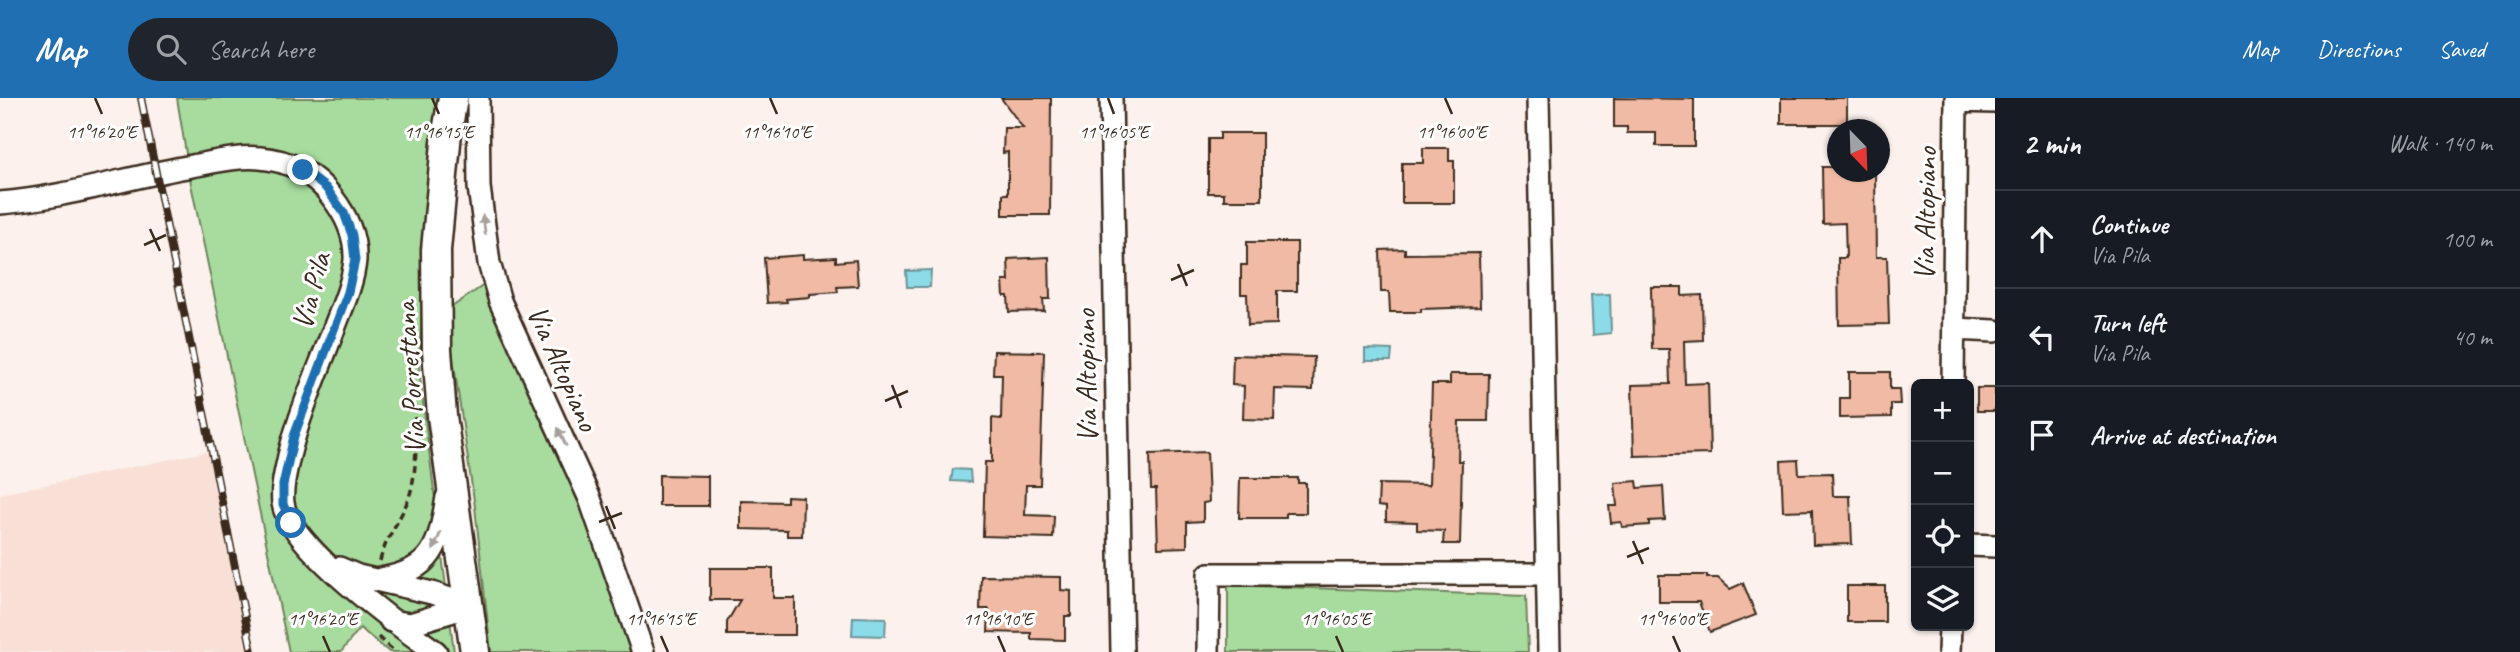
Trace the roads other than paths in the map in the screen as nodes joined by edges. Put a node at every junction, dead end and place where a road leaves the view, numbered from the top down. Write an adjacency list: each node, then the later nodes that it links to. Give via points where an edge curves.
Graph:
1 (453, 98): 11 (main road, Via Porrettana, via 436,250 441,403)
2 (478, 98): 22 (street, Via Altopiano, one-way to 2, via 590,499 500,301 489,263 479,187)
3 (1111, 98): 23 (street, Via Altopiano)
4 (1538, 98): 15 (street)
5 (1956, 99): 6 (street, Via Altopiano); 8 (street, Via Altopiano)
6 (1995, 102)
7 (0, 203): 14 (street, Via Pila, via 177,168 259,157 303,170 326,188 344,213 355,260 348,292 294,436 283,504 306,545)
8 (1954, 329): 9 (street); 10 (street, Via Altopiano)
9 (1995, 331)
10 (1953, 379)
11 (451, 474): 16 (street, one-way to 16, via 438,544 427,559 404,574); 17 (main road, Via Porrettana)
12 (1974, 545): 13 (street)
13 (1995, 546)
14 (327, 564): 16 (street); 18 (street, Via Pila)
15 (1547, 573): 24 (street, via 1209,574); 25 (street)
16 (379, 579): 17 (street)
17 (470, 606): 18 (street, via 410,624); 21 (main road, Via Porrettana)
18 (391, 621): 20 (street, Via Pila)
19 (1950, 631): 26 (street)
20 (436, 652)
21 (475, 652)
22 (643, 652)
23 (1122, 652)
24 (1208, 652)
25 (1549, 652)
26 (1949, 652)

